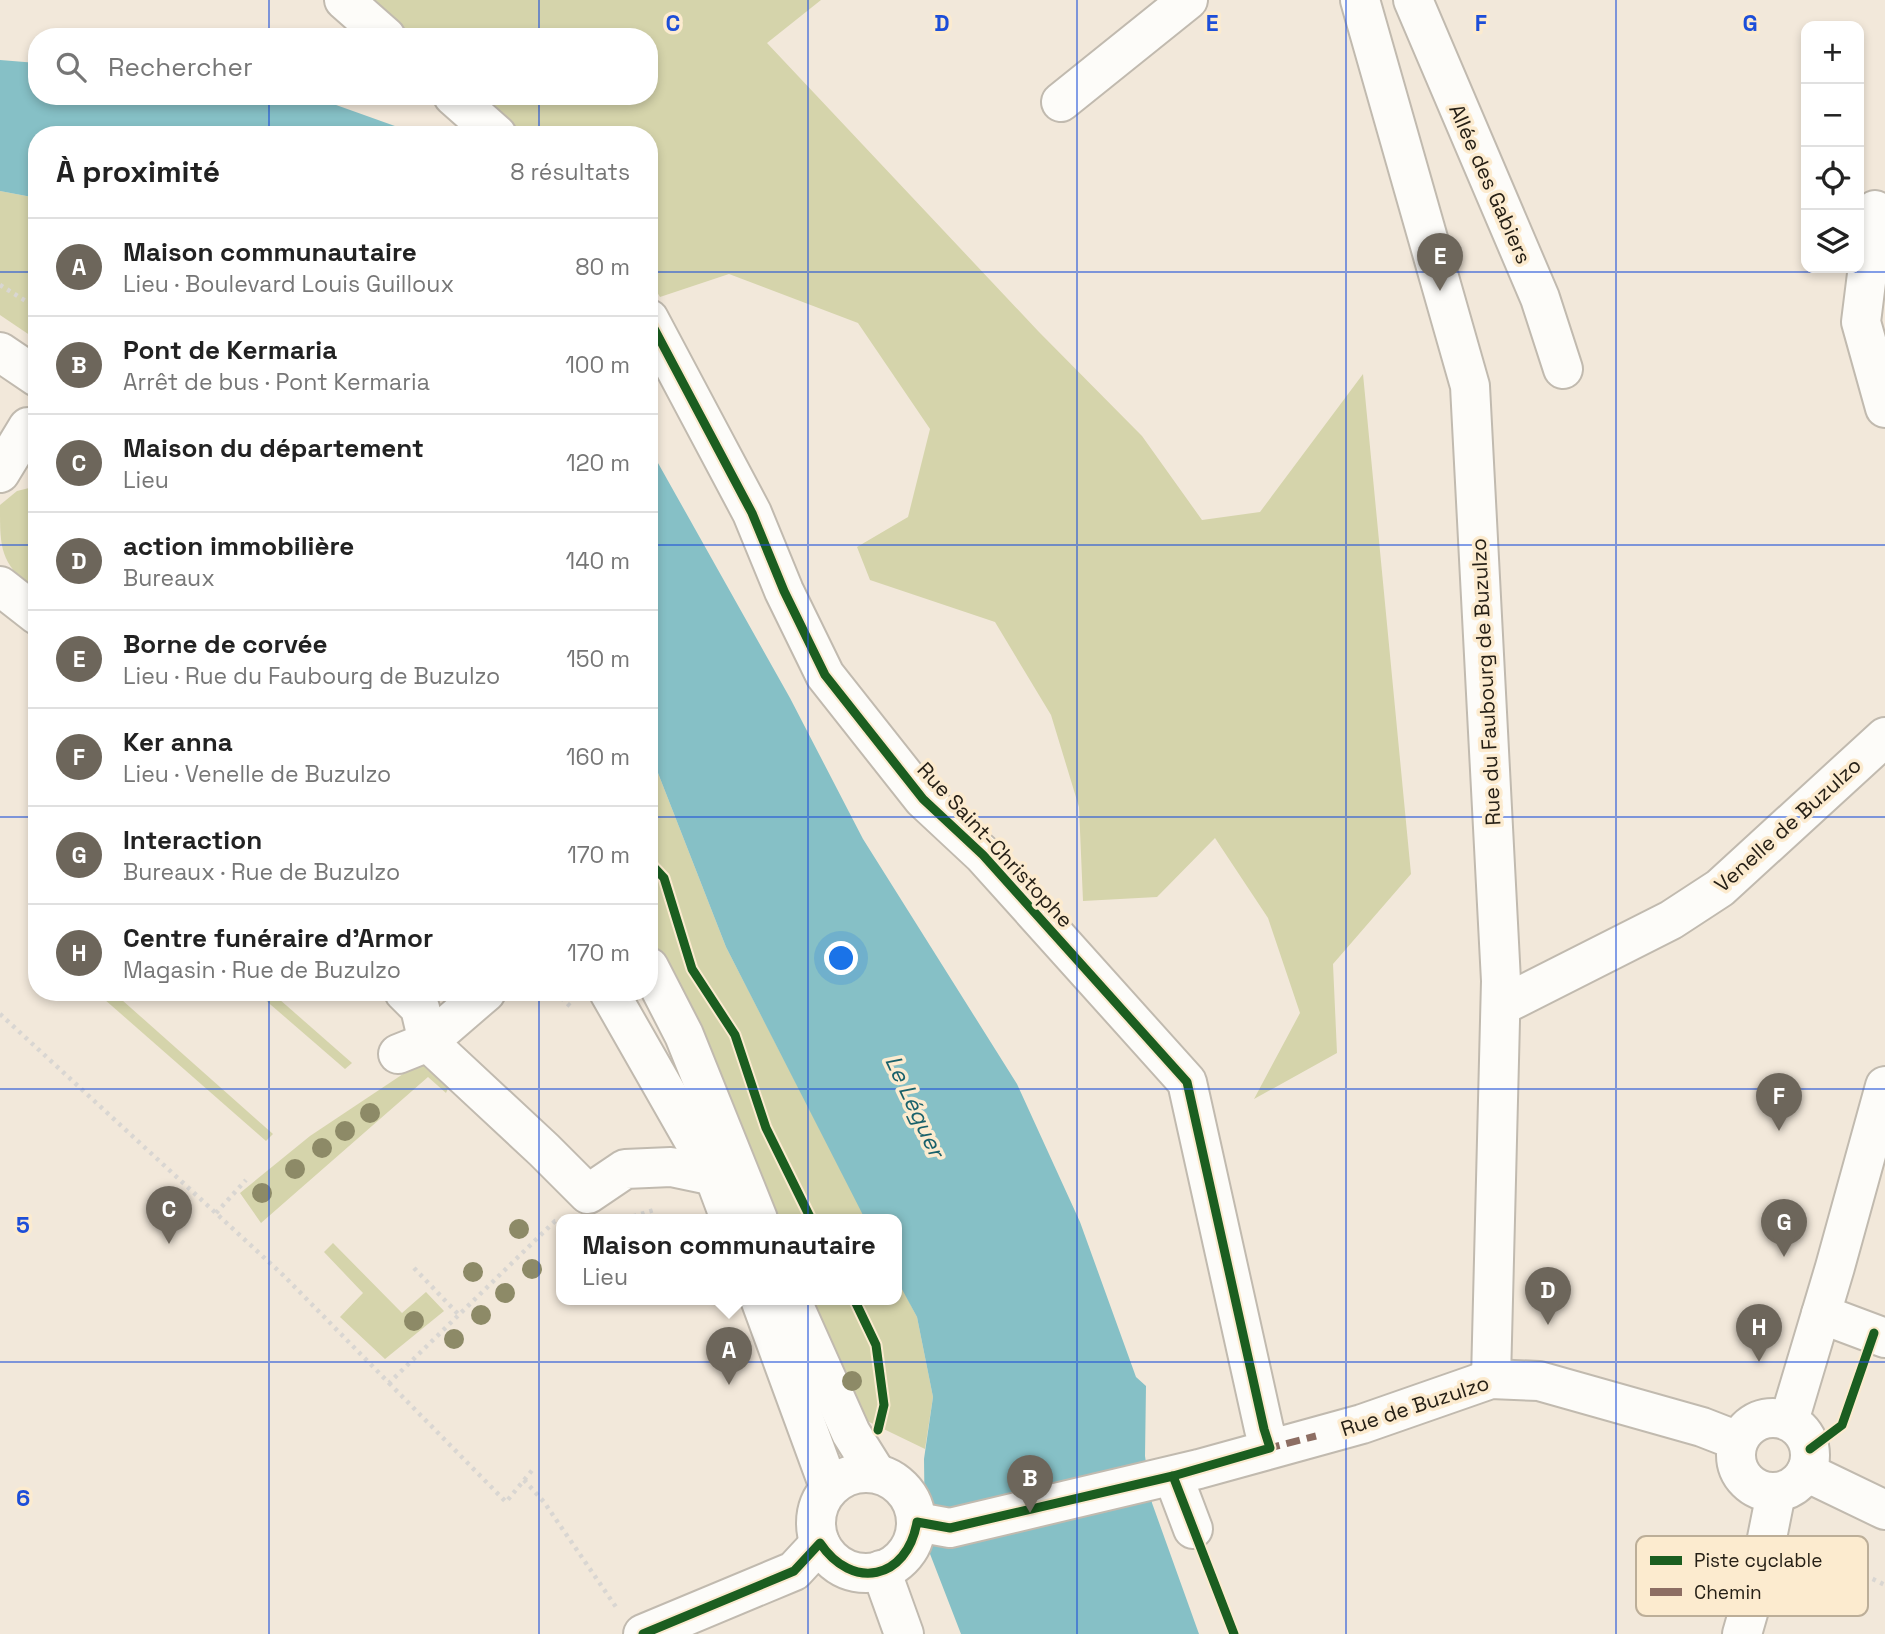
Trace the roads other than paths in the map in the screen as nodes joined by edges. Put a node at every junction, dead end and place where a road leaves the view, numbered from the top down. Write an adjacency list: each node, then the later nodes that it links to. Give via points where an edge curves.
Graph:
1 (344, 0): 5 (street)
2 (1188, 0): 6 (street)
3 (1360, 0): 24 (street, Rue du Faubourg de Buzulzo, via 1470,386)
4 (1413, 0): 12 (street, Allée des Gabiers, via 1540,298)
5 (376, 28)
6 (1061, 102)
7 (463, 105): 8 (street)
8 (487, 126)
9 (1875, 210): 14 (street, via 1861,322)
10 (658, 336): 38 (street, Rue Saint-Christophe, via 752,513 825,675 923,799 982,855 1187,1082)
11 (0, 352): 13 (street)
12 (1563, 369)
13 (28, 371)
14 (1885, 408)
15 (28, 427): 16 (street)
16 (0, 472)
17 (0, 586): 18 (street)
18 (28, 608)
19 (1885, 737): 24 (street, Venelle de Buzulzo, via 1720,888 1671,920)
20 (658, 984): 26 (street)
21 (462, 1001): 25 (street)
22 (614, 1001): 28 (street)
23 (656, 1001): 26 (street)
24 (1501, 1006): 35 (street, Rue du Faubourg de Buzulzo)
25 (417, 1018): 28 (street, via 588,1194 625,1168 671,1167)
26 (684, 1035): 30 (street)
27 (1885, 1086): 33 (street)
28 (714, 1176): 29 (street)
29 (728, 1214)
30 (756, 1214)
31 (762, 1305): 42 (street)
32 (793, 1305): 39 (street, via 851,1433)
33 (1821, 1314): 34 (street); 36 (street)
34 (1880, 1336)
35 (1491, 1379): 37 (street, Rue de Buzulzo, via 1539,1381); 38 (street, Rue de Buzulzo, via 1362,1424)
36 (1788, 1420): 37 (street, via 1754,1423); 41 (street, via 1799,1427 1810,1449 1810,1461)
37 (1738, 1441): 41 (street, via 1737,1466 1752,1486 1764,1491)
38 (1270, 1448): 40 (street, Rue de Buzulzo)
39 (876, 1473): 42 (street, via 843,1477); 44 (street, via 897,1482)
40 (1173, 1476): 44 (street, Rue de Buzulzo); 45 (street)
41 (1791, 1482): 43 (street); 46 (street)
42 (829, 1488): 47 (street, via 818,1505 815,1524)
43 (1885, 1510)
44 (933, 1525): 48 (street, via 895,1566)
45 (1193, 1529)
46 (1772, 1536)
47 (820, 1543): 48 (street, via 842,1566 856,1572); 50 (street, via 794,1571)
48 (881, 1570): 51 (street)
49 (1747, 1616): 52 (street)
50 (631, 1623)
51 (904, 1634)
52 (1742, 1634)

